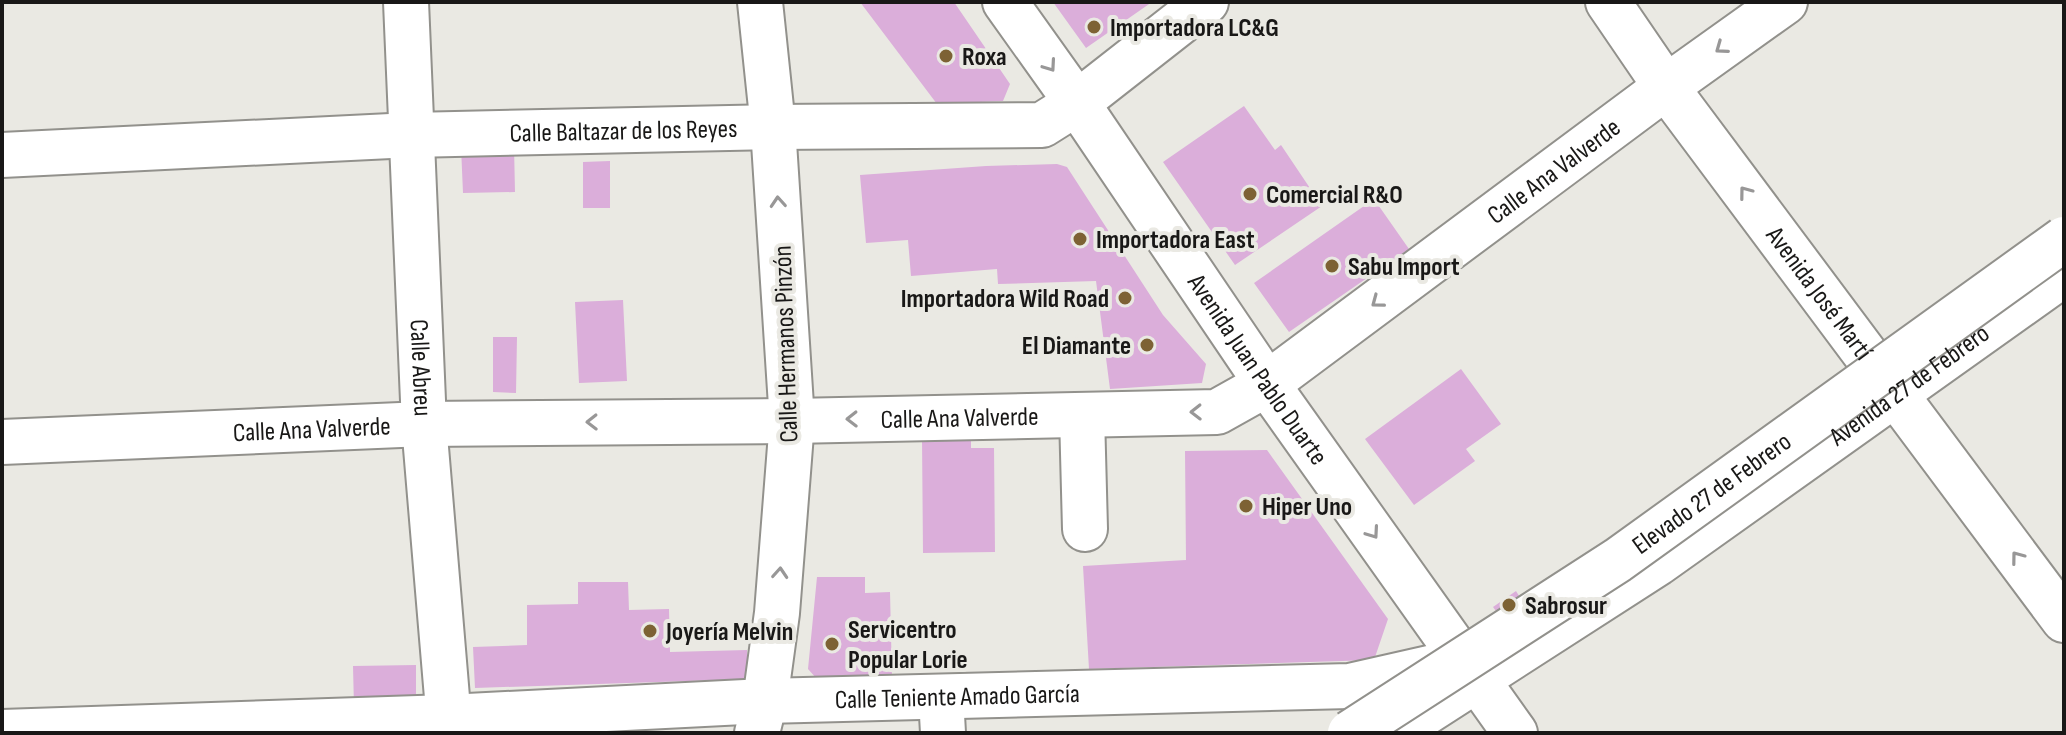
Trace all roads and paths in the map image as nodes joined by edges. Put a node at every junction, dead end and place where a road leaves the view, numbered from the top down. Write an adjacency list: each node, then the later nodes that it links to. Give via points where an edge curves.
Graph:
1 (406, 2): 10 (main road, Calle Abreu)
2 (760, 2): 9 (main road, Calle Hermanos Pinzón)
3 (1005, 2): 8 (main road, Avenida Juan Pablo Duarte, one-way to 8)
4 (1206, 2): 8 (main road, Calle Baltazar de los Reyes)
5 (1608, 2): 7 (main road, Avenida José Martí)
6 (1785, 2): 7 (main road, Calle Ana Valverde, one-way to 7)
7 (1666, 87): 14 (main road, Calle Ana Valverde, one-way to 14); 15 (main road, Avenida José Martí, one-way to 7)
8 (1077, 103): 9 (main road, Calle Baltazar de los Reyes, via 1042,125); 14 (main road, Avenida Juan Pablo Duarte)
9 (773, 127): 10 (main road, Calle Baltazar de los Reyes); 17 (main road, Calle Hermanos Pinzón, one-way to 9)
10 (411, 135): 11 (main road, Calle Baltazar de los Reyes); 18 (main road, Calle Abreu)
11 (2, 155)
12 (2064, 239): 27 (main road, Elevado 27 de Febrero, bridge, via 1618,560)
13 (2064, 274): 15 (main road, Avenida 27 de Febrero)
14 (1267, 384): 16 (main road, Calle Ana Valverde, one-way to 16, via 1217,412); 22 (main road, Avenida Juan Pablo Duarte, one-way to 22)
15 (1895, 393): 21 (main road, Avenida José Martí, one-way to 15); 22 (main road, Avenida 27 de Febrero, via 1658,563)
16 (1082, 415): 17 (main road, Calle Ana Valverde, one-way to 17); 20 (main road)
17 (792, 421): 18 (main road, Calle Ana Valverde, one-way to 18); 24 (main road, Calle Hermanos Pinzón, one-way to 17, via 777,613)
18 (424, 424): 19 (main road, Calle Ana Valverde); 25 (main road, Calle Abreu)
19 (2, 442)
20 (1085, 529)
21 (2064, 620)
22 (1470, 670): 23 (main road, Calle Teniente Amado García, via 1350,686); 28 (main road, Avenida 27 de Febrero); 29 (main road, Avenida Juan Pablo Duarte)
23 (942, 715): 24 (main road, Calle Teniente Amado García)
24 (761, 717): 25 (main road, Calle Teniente Amado García)
25 (449, 725): 26 (main road, Calle Teniente Amado García)
26 (2, 732)
27 (1350, 733)
28 (1394, 733)
29 (1515, 733)

